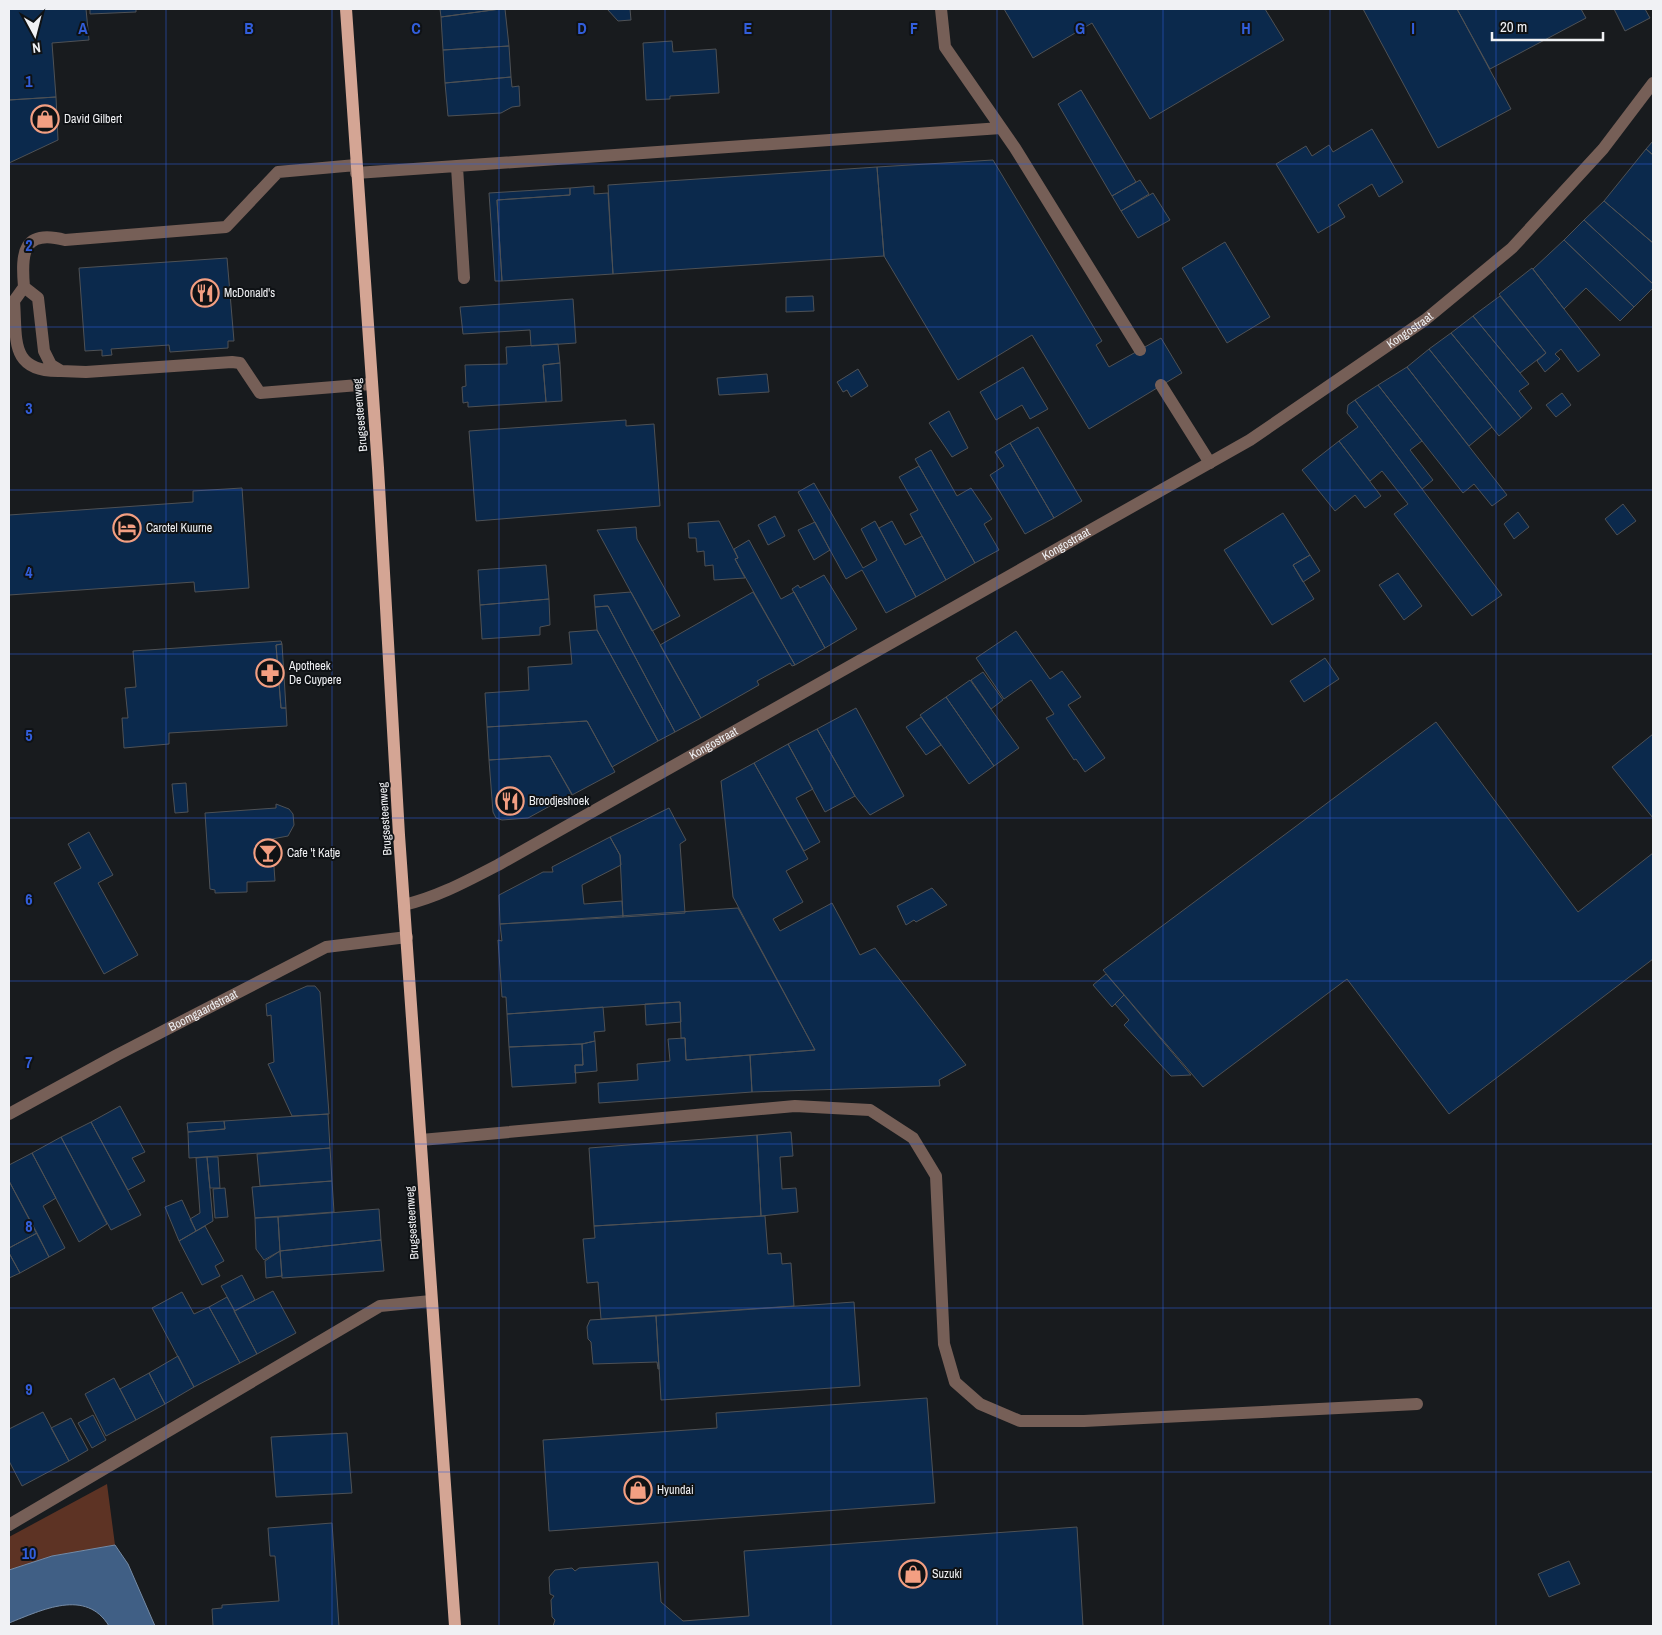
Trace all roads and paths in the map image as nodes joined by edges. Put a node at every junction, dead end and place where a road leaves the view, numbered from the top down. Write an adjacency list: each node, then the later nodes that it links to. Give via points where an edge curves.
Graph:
1 (346, 9): 6 (main road, Brugsesteenweg)
2 (941, 9): 4 (street, via 945,48)
3 (1653, 83): 13 (street, Kongostraat, via 1603,149 1512,248 1425,320 1250,440)
4 (1001, 128): 5 (street); 9 (street)
5 (457, 167): 6 (street); 7 (street)
6 (356, 170): 8 (street, via 278,172 226,227 65,240 48,235 32,240 25,250 22,265); 11 (main road, Brugsesteenweg)
7 (464, 278)
8 (24, 287): 10 (street, via 38,298 44,351 50,365); 10 (street, via 14,301 18,350 24,362 36,368)
9 (1140, 350)
10 (61, 371): 11 (street, via 232,362 240,363 260,393)
11 (371, 384): 14 (main road, Brugsesteenweg)
12 (1161, 385): 13 (street)
13 (1210, 463): 14 (street, Kongostraat, via 498,865 428,900)
14 (404, 905): 15 (main road, Brugsesteenweg)
15 (407, 937): 16 (street, Boomgaardstraat, via 326,947); 17 (main road, Brugsesteenweg)
16 (9, 1114)
17 (421, 1140): 18 (main road, Brugsesteenweg); 19 (street, via 795,1106 870,1110 913,1138 936,1176 944,1344 955,1382 980,1404 1020,1420 1084,1421)
18 (431, 1301): 20 (street, via 380,1306); 21 (main road, Brugsesteenweg)
19 (1416, 1404)
20 (9, 1526)
21 (455, 1626)

